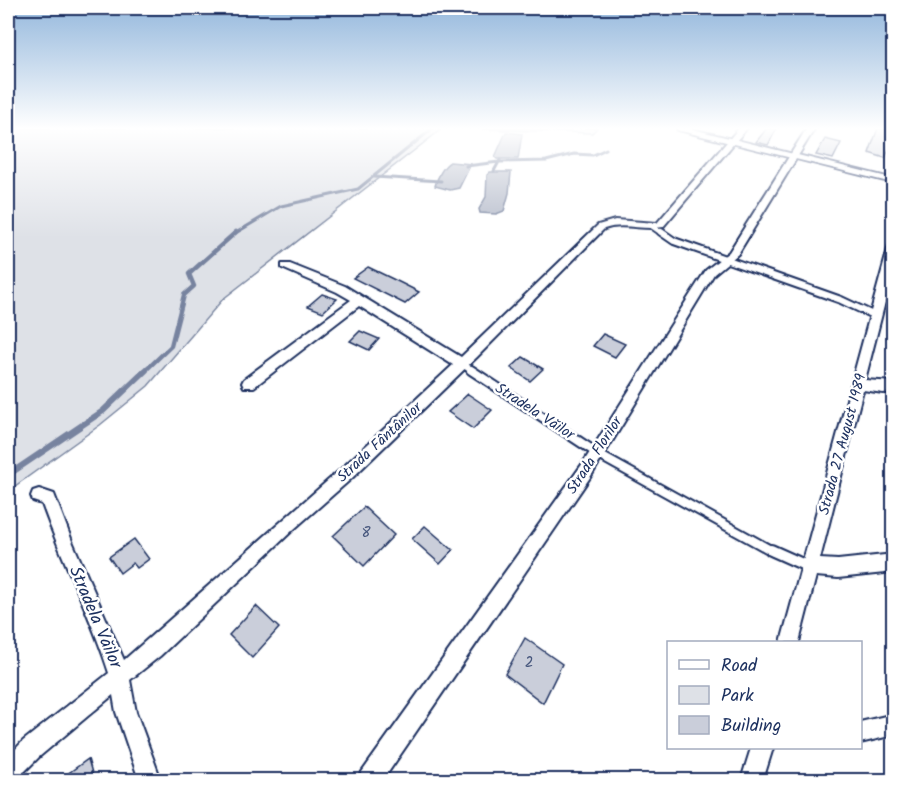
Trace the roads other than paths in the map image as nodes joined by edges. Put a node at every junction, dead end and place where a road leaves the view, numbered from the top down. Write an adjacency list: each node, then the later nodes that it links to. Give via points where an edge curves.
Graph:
1 (713, 165): 5 (street, via 665,221)
2 (789, 165): 7 (street, Strada Florilor)
3 (828, 165): 4 (lane)
4 (894, 182)
5 (653, 227): 7 (lane, via 666,237); 11 (street, Strada Fântânilor, via 617,222 601,227)
6 (894, 245): 10 (street, Strada 27 August 1989)
7 (727, 260): 10 (lane); 15 (street, Strada Florilor, via 710,272)
8 (286, 266): 9 (street, Stradela Văilor)
9 (358, 300): 11 (street, Stradela Văilor); 12 (street)
10 (875, 316): 13 (street, Strada 27 August 1989)
11 (462, 364): 15 (lane, Stradela Văilor); 20 (street, Strada Fântânilor)
12 (249, 383)
13 (857, 384): 14 (street); 18 (street, Strada 27 August 1989)
14 (894, 387)
15 (596, 453): 18 (lane, Stradela Văilor, via 776,553); 26 (street, Strada Florilor)
16 (39, 496): 20 (street, Stradela Văilor, via 48,499)
17 (894, 563): 18 (street, via 838,569)
18 (809, 567): 19 (street, Strada 27 August 1989)
19 (790, 641)
20 (120, 677): 24 (street, Strada Fântânilor); 25 (street, Stradela Văilor, via 126,712)
21 (894, 724): 22 (street)
22 (862, 733)
23 (761, 749): 27 (street)
24 (8, 772)
25 (150, 780)
26 (370, 780)
27 (752, 780)

